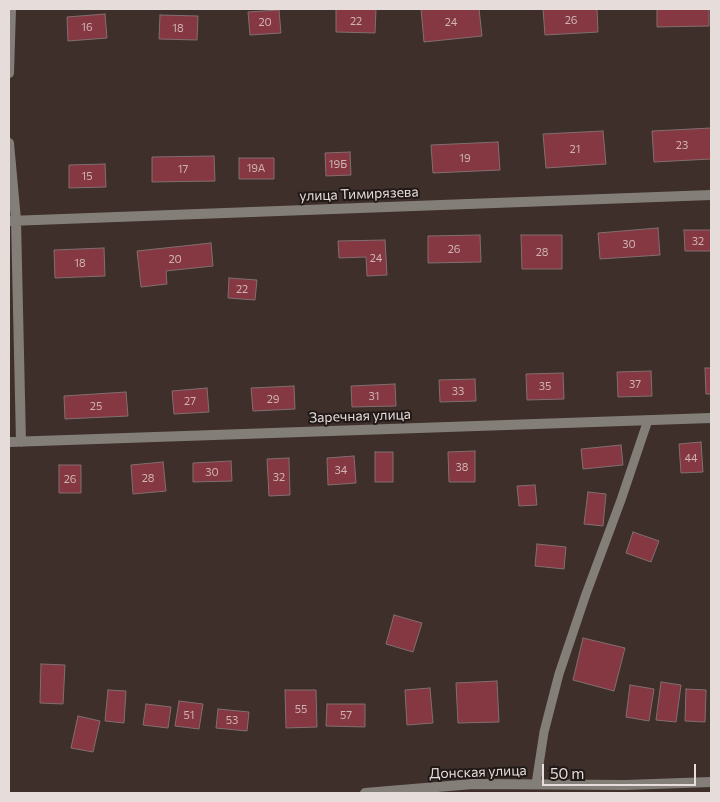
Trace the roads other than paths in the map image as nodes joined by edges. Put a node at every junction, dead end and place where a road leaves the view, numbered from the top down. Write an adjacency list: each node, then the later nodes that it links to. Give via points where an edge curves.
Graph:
1 (12, 9): 2 (street)
2 (9, 73)
3 (9, 143): 5 (street)
4 (711, 195): 5 (street, улица Тимирязева)
5 (12, 221): 9 (street)
6 (711, 418): 7 (street, Заречная улица)
7 (648, 420): 9 (street, Заречная улица); 11 (lane, via 559,674 544,732)
8 (9, 442): 9 (street, Заречная улица)
9 (21, 442)
10 (711, 782): 11 (street, Донская улица)
11 (536, 784): 12 (street, Донская улица, via 473,784)
12 (365, 793)

